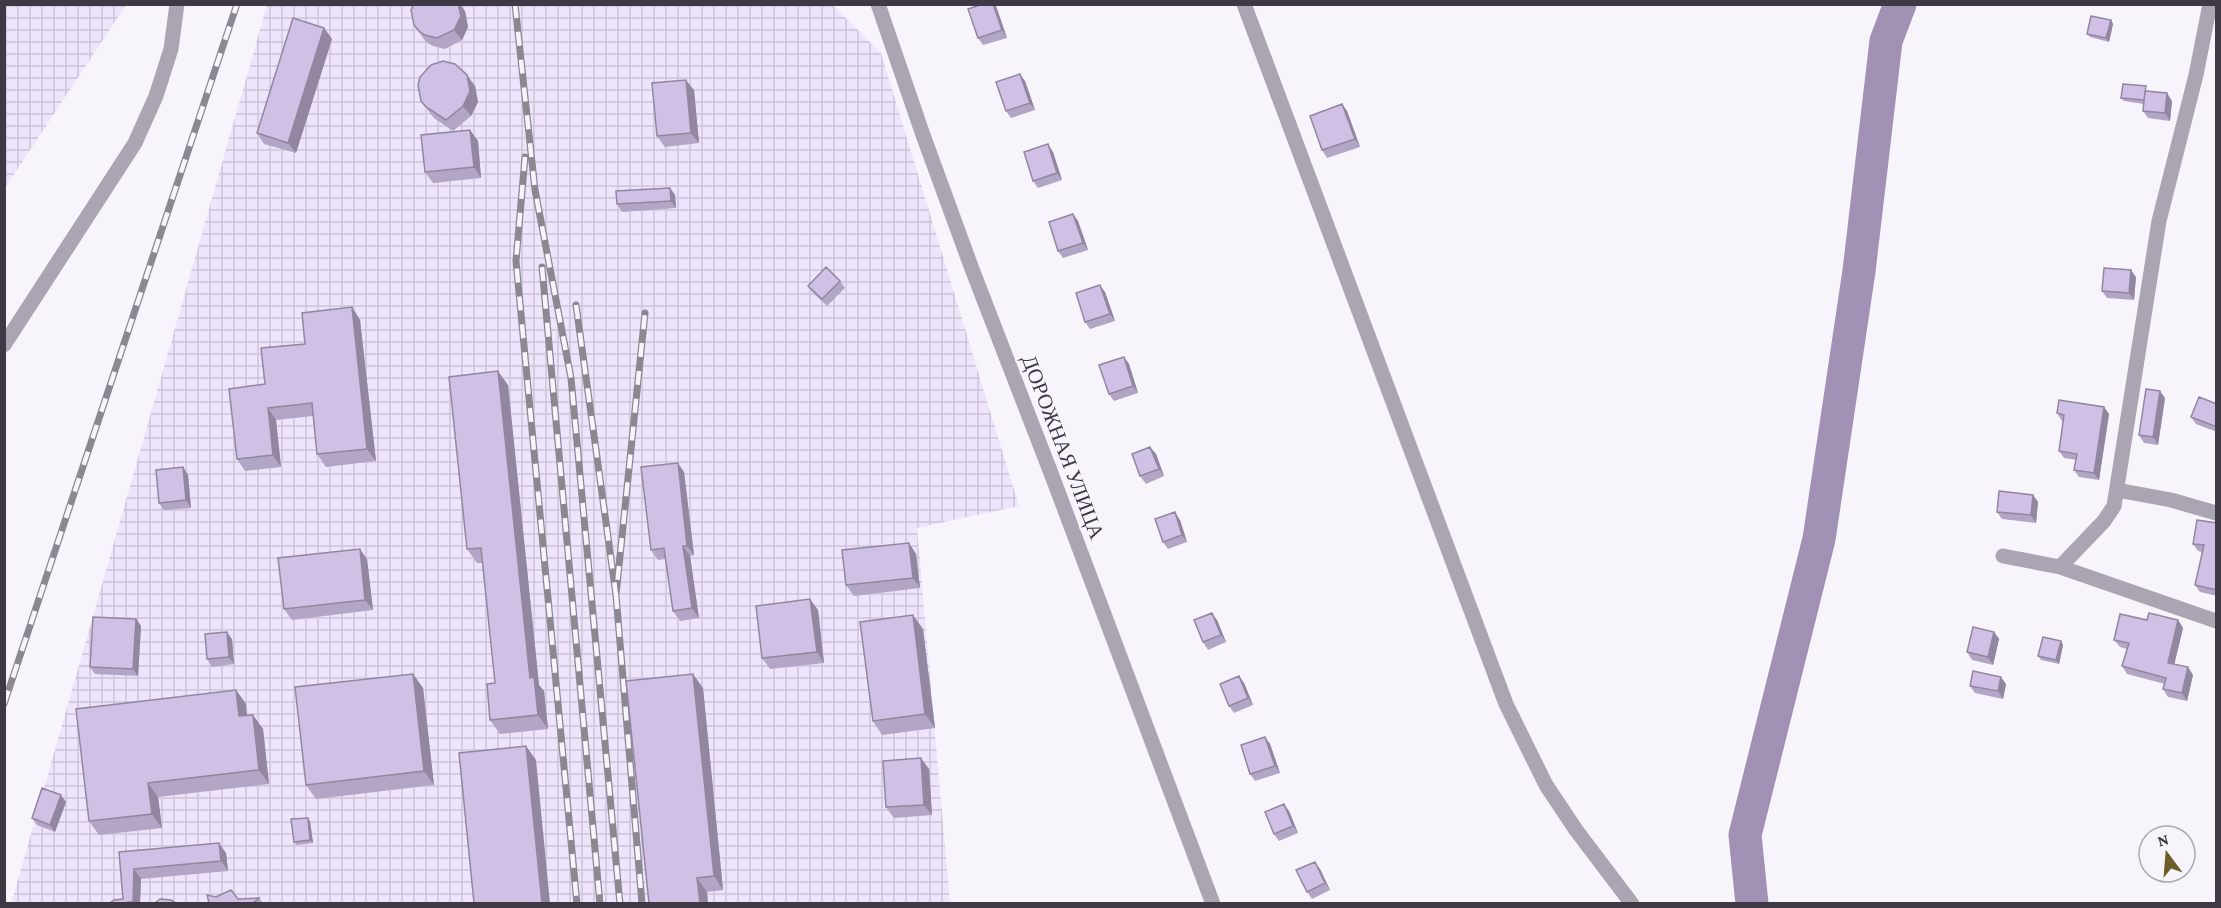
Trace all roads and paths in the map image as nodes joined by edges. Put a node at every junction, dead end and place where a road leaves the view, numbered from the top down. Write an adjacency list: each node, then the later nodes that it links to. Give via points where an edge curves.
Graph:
1 (177, 4): 5 (street, via 171,49 135,143)
2 (878, 4): 11 (street, ДОРОЖНАЯ УЛИЦА, via 968,258)
3 (1244, 4): 12 (street, via 1506,704 1546,785)
4 (2210, 4): 6 (street, via 2159,221)
5 (4, 345)
6 (2117, 490): 7 (street); 9 (street, via 2114,506 2104,522)
7 (2217, 513)
8 (2003, 556): 9 (street)
9 (2060, 567): 10 (street)
10 (2217, 621)
11 (1213, 903)
12 (1632, 903)

